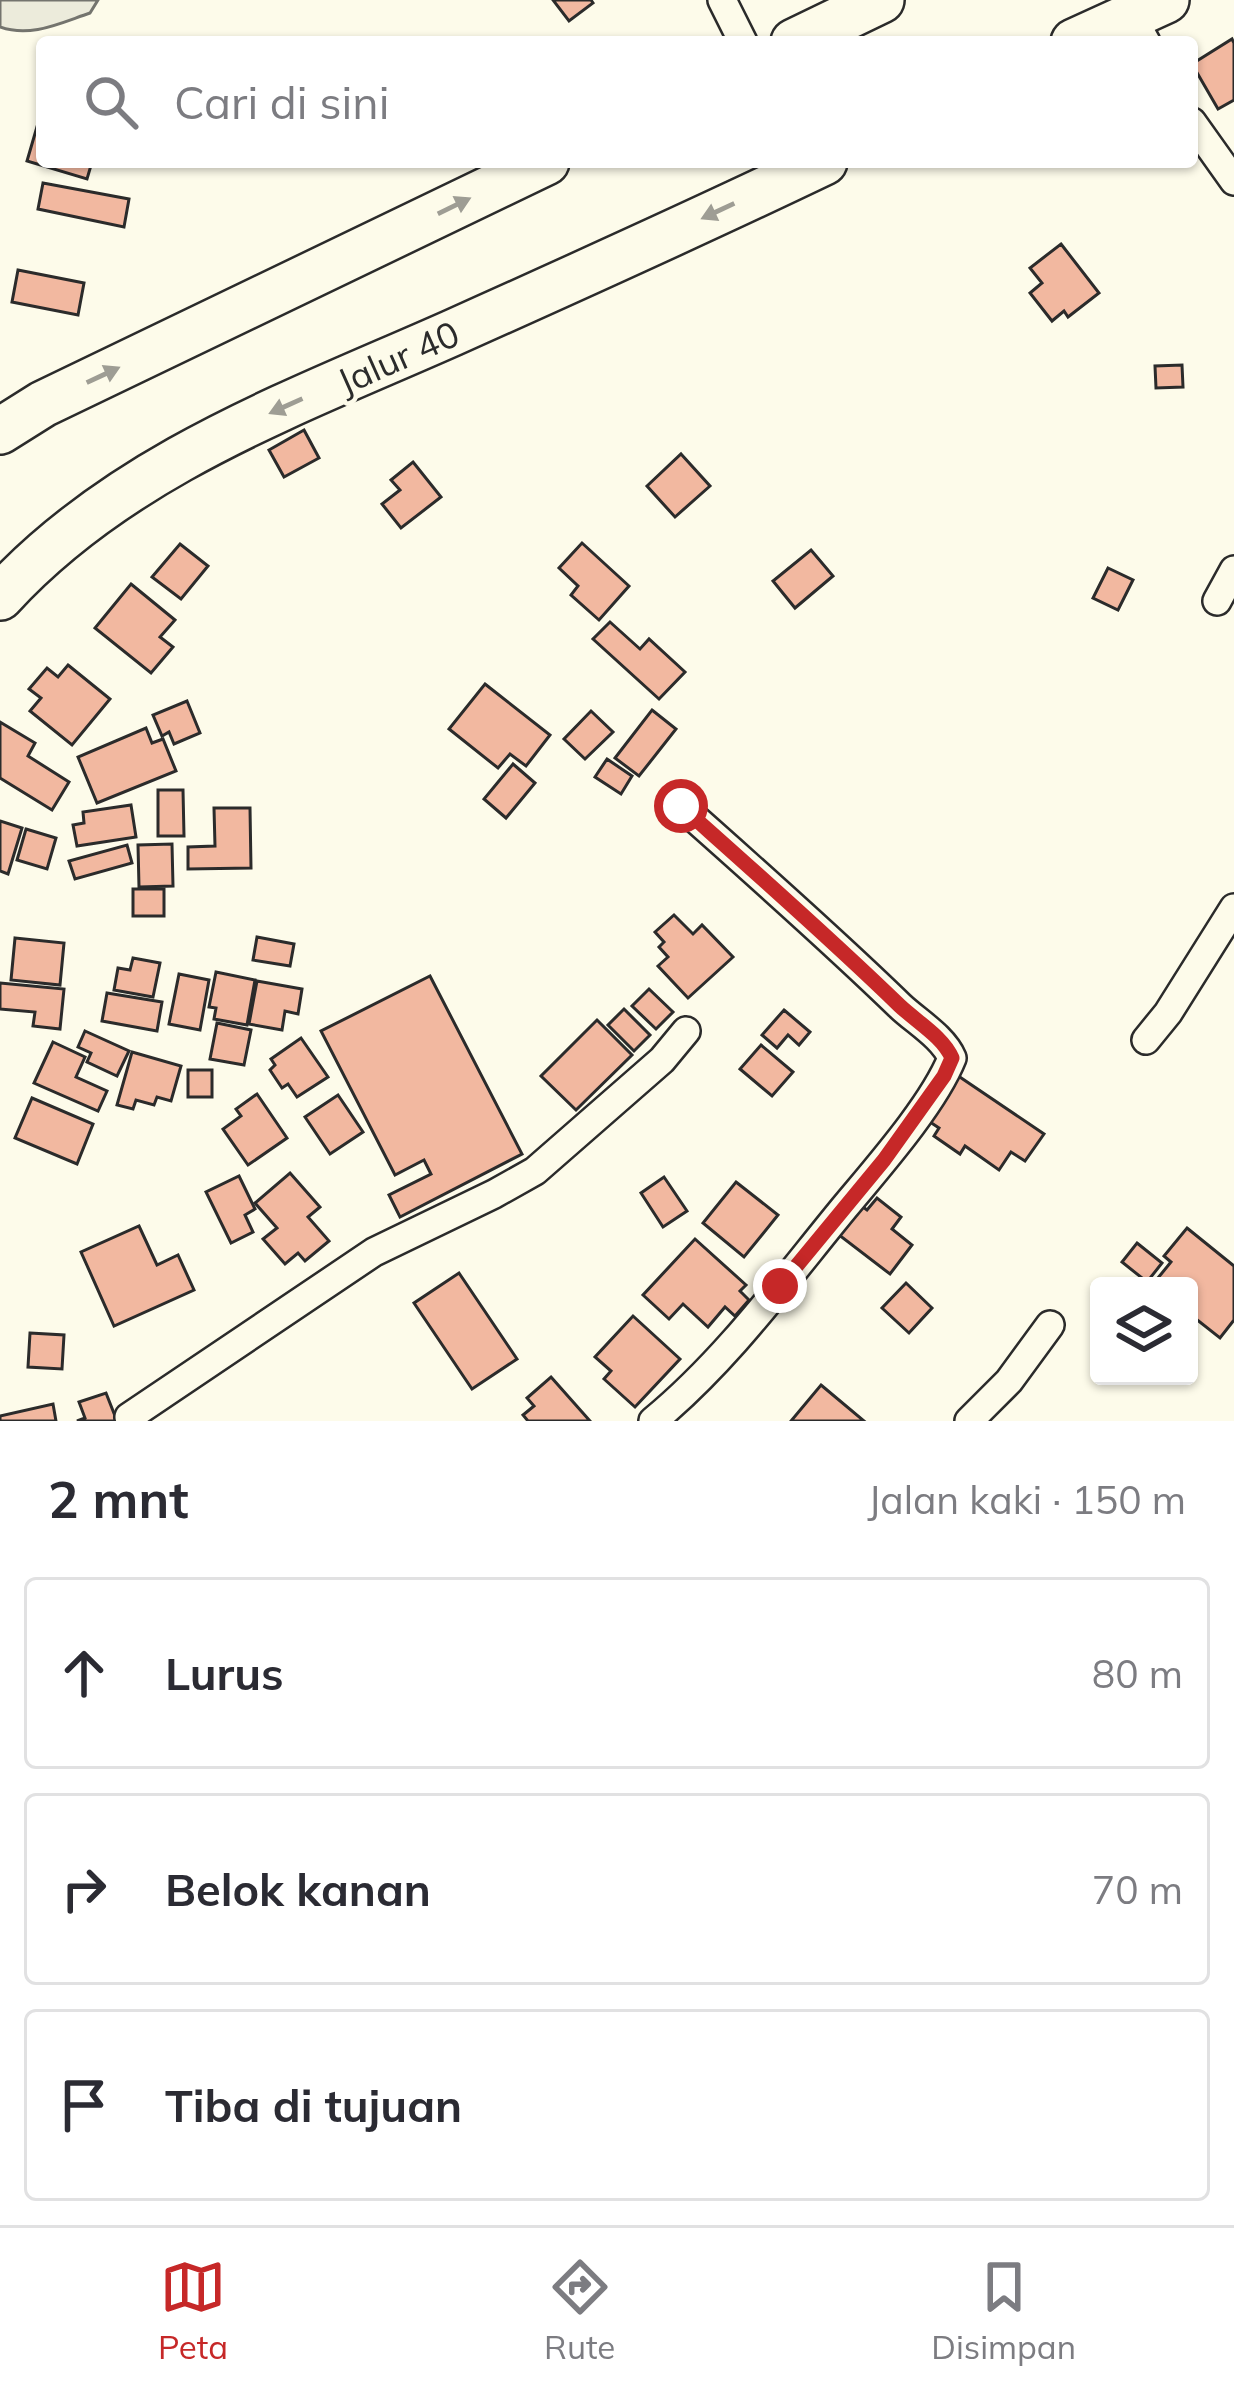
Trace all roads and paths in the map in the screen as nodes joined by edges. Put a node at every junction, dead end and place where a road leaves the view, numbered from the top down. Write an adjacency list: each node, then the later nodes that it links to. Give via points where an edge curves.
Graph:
1 (722, 0): 4 (street)
2 (881, 0): 5 (highway)
3 (1141, 14): 6 (highway)
4 (740, 36)
5 (806, 36)
6 (1089, 36)
7 (1198, 130): 10 (street)
8 (534, 168): 11 (highway, one-way to 8)
9 (811, 168): 13 (highway, Jalur 40, one-way to 13, via 256,418 154,473)
10 (1234, 181)
11 (0, 431)
12 (1234, 570): 14 (street)
13 (7, 579)
14 (1217, 601)
15 (681, 806): 21 (street, via 952,1058 884,1160 732,1342)
16 (1234, 908): 18 (street)
17 (686, 1031): 20 (street, via 535,1171 374,1252)
18 (1146, 1040)
19 (1050, 1325): 22 (street)
20 (131, 1421)
21 (653, 1421)
22 (969, 1421)

